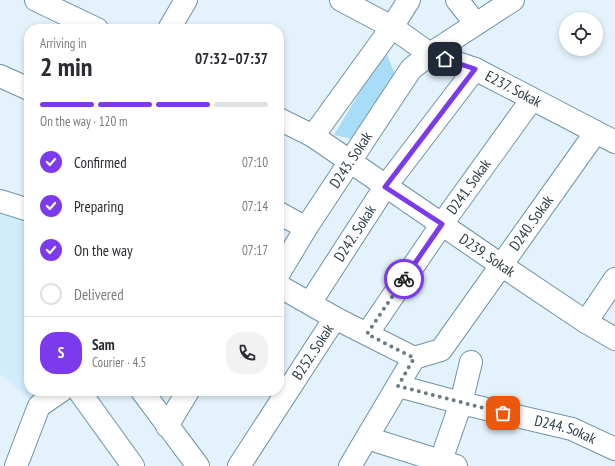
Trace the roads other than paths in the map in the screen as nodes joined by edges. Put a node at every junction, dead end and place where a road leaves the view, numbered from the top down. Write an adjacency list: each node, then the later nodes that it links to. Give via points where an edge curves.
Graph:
1 (186, 0): 8 (street)
2 (341, 0): 10 (street, E237. Sokak)
3 (409, 0): 10 (street)
4 (457, 0): 9 (street)
5 (513, 0): 9 (street, D243. Sokak)
6 (48, 2): 7 (street)
7 (88, 24)
8 (172, 24)
9 (476, 24): 11 (street, D243. Sokak)
10 (392, 27): 11 (street, E237. Sokak); 18 (street)
11 (430, 54): 12 (street, E237. Sokak); 20 (street, D243. Sokak, via 411,69)
12 (475, 69): 15 (street, E237. Sokak); 21 (street, D242. Sokak)
13 (1, 79): 14 (street)
14 (24, 87)
15 (532, 99): 17 (street, E237. Sokak); 25 (street, D241. Sokak)
16 (284, 122): 18 (street, D239. Sokak)
17 (596, 132): 19 (street, E237. Sokak); 28 (street, D240. Sokak)
18 (313, 136): 20 (street, D239. Sokak)
19 (615, 142)
20 (350, 162): 21 (street, D239. Sokak); 26 (street, D243. Sokak)
21 (385, 187): 25 (street, D239. Sokak); 31 (street, D242. Sokak)
22 (0, 201): 23 (street)
23 (24, 208)
24 (284, 216): 26 (street)
25 (442, 224): 28 (street, D239. Sokak); 34 (street, D241. Sokak)
26 (306, 228): 27 (street, D243. Sokak)
27 (284, 264)
28 (500, 265): 33 (street, D239. Sokak); 36 (street, D240. Sokak, via 441,350)
29 (615, 279): 33 (street)
30 (284, 289): 31 (street)
31 (310, 303): 32 (street)
32 (335, 318): 34 (street); 52 (street, B252. Sokak)
33 (586, 322): 35 (street, D239. Sokak)
34 (367, 334): 36 (street)
35 (615, 339)
36 (414, 358): 38 (street)
37 (471, 362): 43 (street)
38 (398, 386): 43 (street, D244. Sokak); 45 (street)
39 (54, 396): 49 (street, via 39,406)
40 (83, 396): 50 (street)
41 (146, 396): 44 (street)
42 (185, 396): 44 (street)
43 (461, 403): 46 (street, D244. Sokak, via 572,429); 48 (street)
44 (167, 426): 51 (street)
45 (367, 438): 48 (street); 53 (street)
46 (615, 449)
47 (615, 462): 54 (street)
48 (446, 464)
49 (16, 466)
50 (133, 466)
51 (198, 466)
52 (239, 466)
53 (350, 466)
54 (613, 466)

